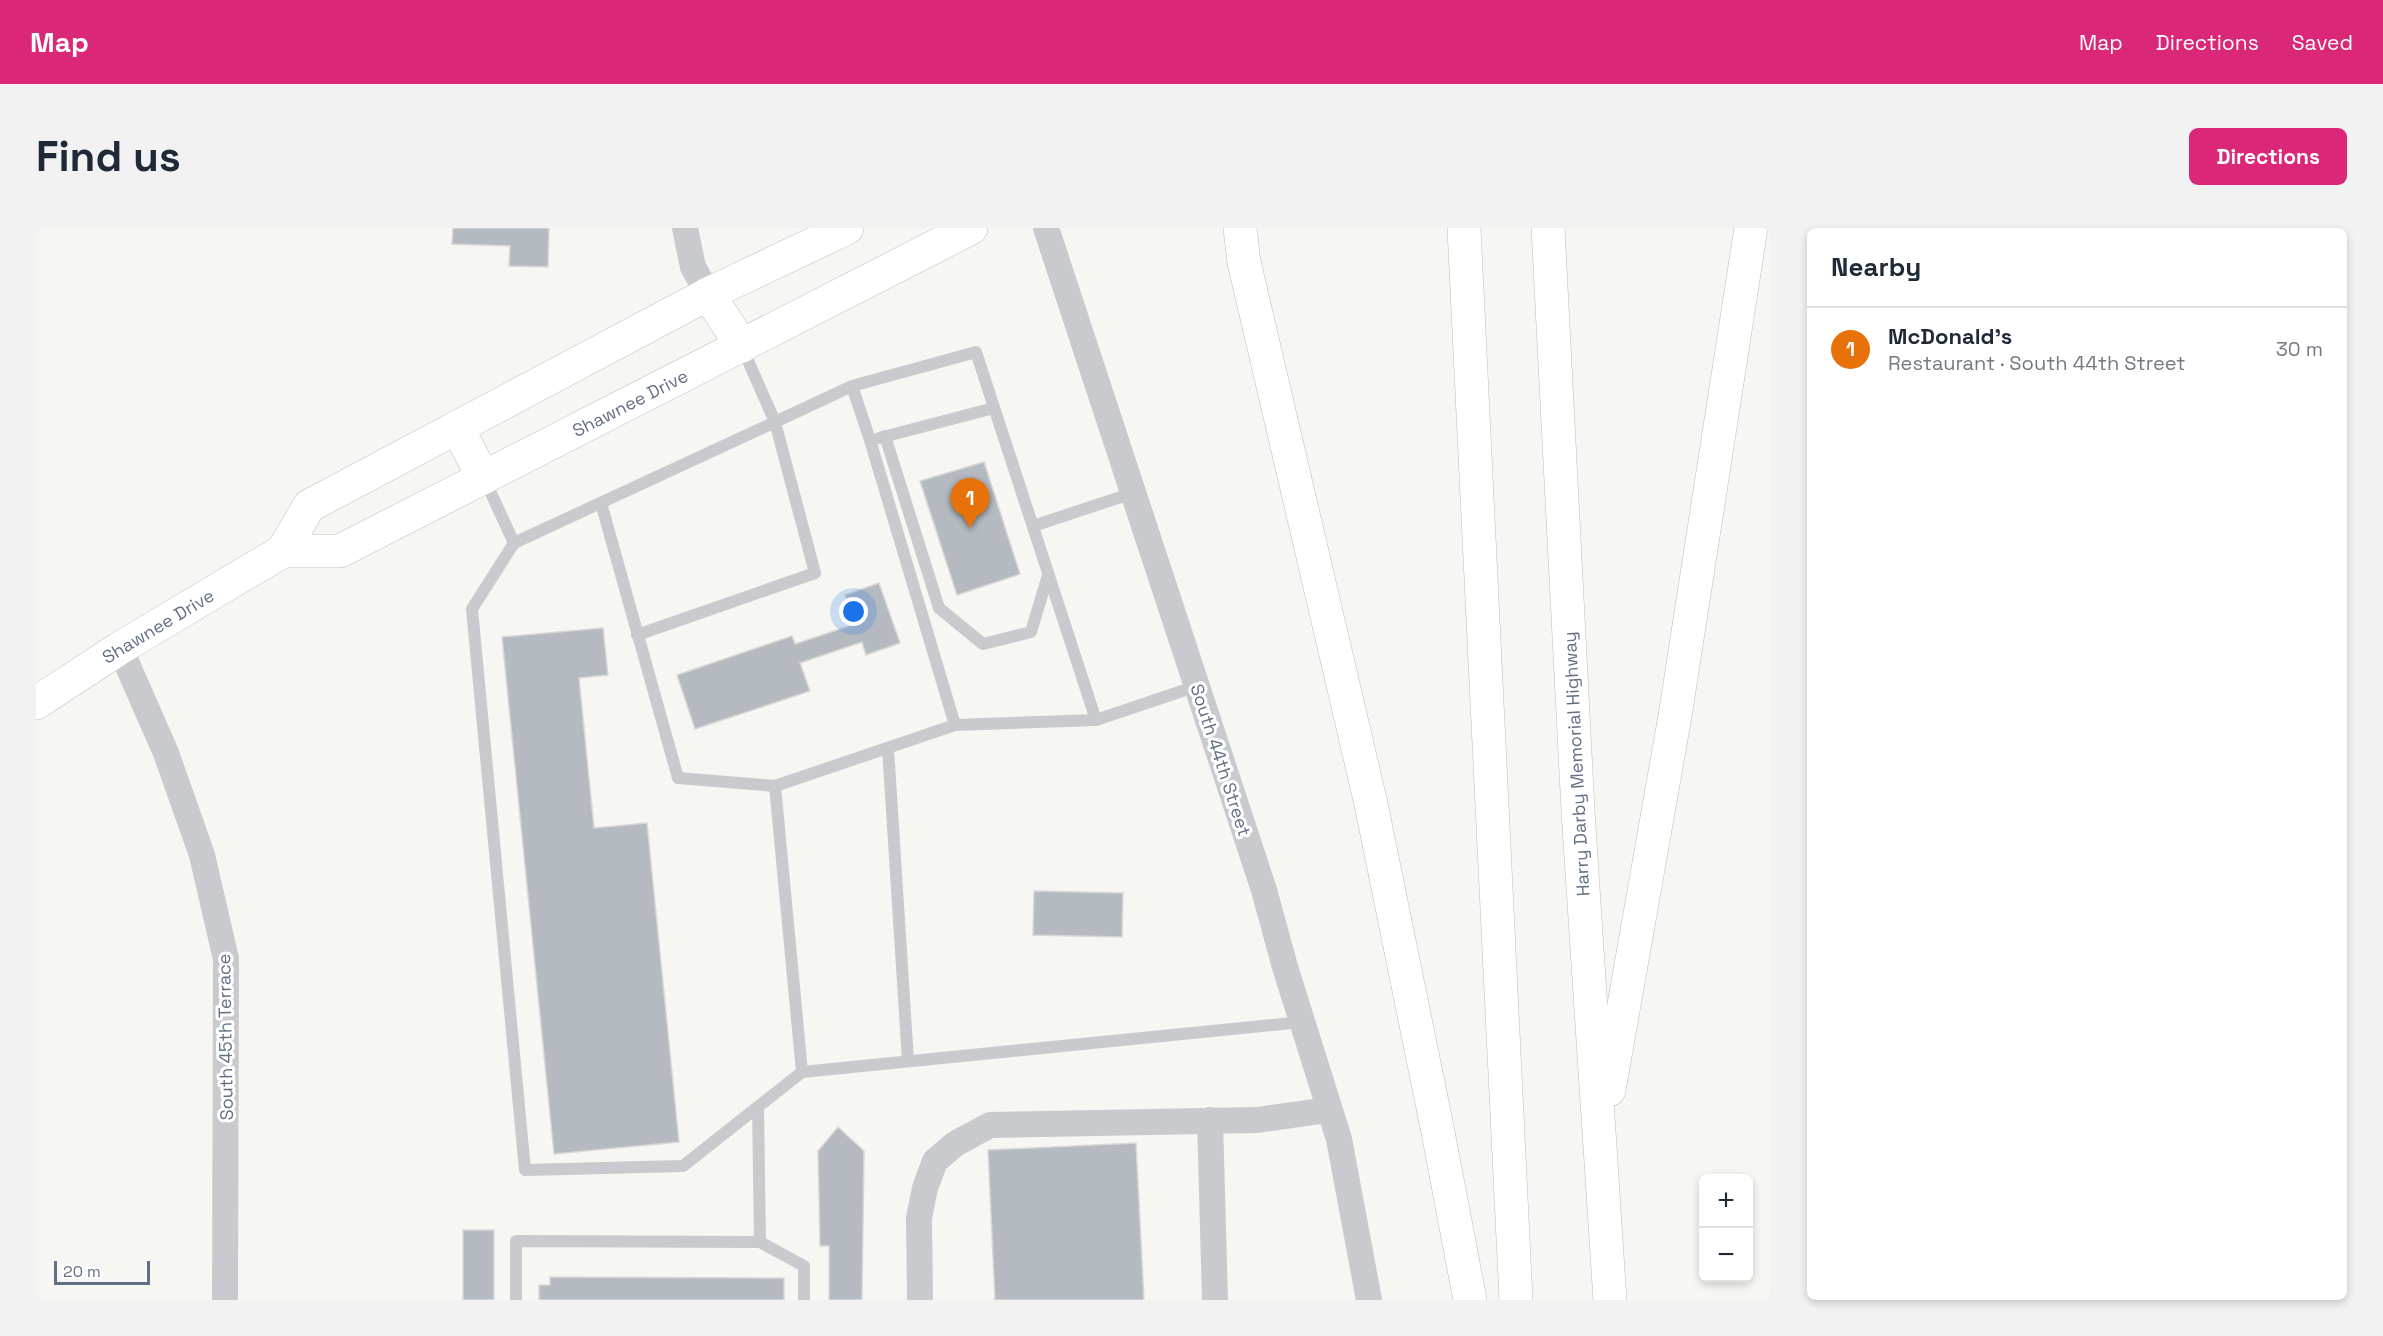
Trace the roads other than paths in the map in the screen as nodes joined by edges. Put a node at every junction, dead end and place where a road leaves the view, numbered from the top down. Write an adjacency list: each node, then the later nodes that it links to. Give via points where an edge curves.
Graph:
1 (685, 228): 11 (street, via 693,267)
2 (847, 228): 11 (main road, Shawnee Drive)
3 (971, 228): 12 (main road, Shawnee Drive)
4 (1046, 228): 20 (street, South 44th Street)
5 (1226, 228): 10 (main road)
6 (1240, 228): 10 (main road)
7 (1464, 228): 49 (main road)
8 (1548, 228): 40 (main road, Harry Darby Memorial Highway)
9 (1751, 228): 40 (main road, via 1675,716)
10 (1244, 262): 48 (main road, via 1371,804)
11 (708, 294): 12 (main road); 16 (main road, Shawnee Drive)
12 (742, 346): 15 (lane); 19 (main road, Shawnee Drive)
13 (852, 386): 14 (lane, via 976,352); 15 (lane); 18 (lane)
14 (994, 408): 17 (lane); 22 (lane)
15 (775, 422): 21 (lane); 26 (lane, via 815,573)
16 (457, 427): 19 (main road); 24 (main road, Shawnee Drive, via 309,506)
17 (885, 436): 18 (lane); 25 (lane, via 939,608 983,644 1031,632)
18 (870, 440): 31 (lane)
19 (483, 477): 23 (lane); 24 (main road, Shawnee Drive, via 340,551)
20 (1133, 493): 22 (lane); 28 (street, South 44th Street)
21 (601, 503): 23 (lane); 26 (lane)
22 (1033, 526): 25 (lane)
23 (514, 543): 37 (lane, via 472,609 525,1170 683,1166)
24 (283, 551): 27 (main road, Shawnee Drive)
25 (1048, 575): 30 (lane)
26 (637, 635): 33 (lane, via 678,778)
27 (120, 648): 29 (main road, Shawnee Drive); 42 (street, South 45th Terrace, via 166,753 202,855 226,959)
28 (1197, 686): 30 (lane); 34 (street, South 44th Street, via 1264,890)
29 (36, 703)
30 (1095, 720): 31 (lane)
31 (956, 725): 32 (lane)
32 (888, 748): 33 (lane); 35 (lane)
33 (775, 786): 36 (lane)
34 (1302, 1022): 35 (lane); 38 (street, South 44th Street)
35 (908, 1061): 36 (lane)
36 (802, 1072): 37 (lane)
37 (758, 1107): 41 (lane)
38 (1328, 1110): 39 (street, via 1257,1120); 47 (street, South 44th Street, via 1339,1140)
39 (1210, 1120): 45 (street, via 990,1125 956,1144 935,1161 925,1188 919,1218); 46 (street)
40 (1599, 1145): 50 (main road, Harry Darby Memorial Highway)
41 (759, 1242): 43 (lane, via 516,1240); 44 (lane, via 804,1266)
42 (225, 1300)
43 (516, 1300)
44 (804, 1300)
45 (920, 1300)
46 (1215, 1300)
47 (1369, 1300)
48 (1470, 1300)
49 (1516, 1300)
50 (1610, 1300)

